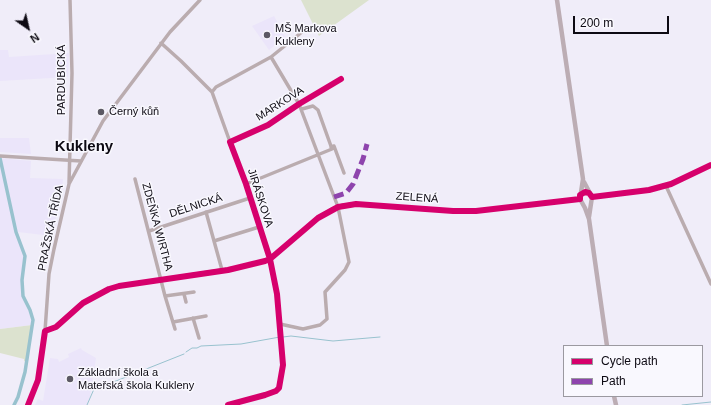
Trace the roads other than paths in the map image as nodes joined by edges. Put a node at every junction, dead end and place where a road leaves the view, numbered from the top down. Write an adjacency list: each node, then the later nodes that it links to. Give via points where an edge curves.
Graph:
1 (70, 0): 15 (street, PARDUBICKÁ)
2 (200, 0): 5 (street, PRAŽSKÁ TŘÍDA)
3 (557, 0): 20 (main road)
4 (302, 32): 6 (street)
5 (161, 43): 8 (street); 16 (street, PRAŽSKÁ TŘÍDA, via 103,121)
6 (271, 57): 8 (street, via 216,87); 9 (street, MARKOVA)
7 (341, 79): 9 (street, MARKOVA)
8 (212, 92): 11 (street, JIRÁSKOVA)
9 (299, 104): 10 (street, MARKOVA); 11 (street, MARKOVA, via 268,125)
10 (302, 109): 12 (street, MARKOVA, via 313,106 318,110); 13 (street, MARKOVA)
11 (231, 143): 22 (street, JIRÁSKOVA)
12 (331, 147): 13 (street, via 332,149); 18 (street, MARKOVA, via 334,146)
13 (318, 154): 22 (street, JIRÁSKOVA); 28 (street, MARKOVA)
14 (1, 156): 15 (street)
15 (70, 160): 16 (street); 21 (street, PARDUBICKÁ)
16 (81, 161): 21 (street, PRAŽSKÁ TŘÍDA)
17 (711, 165): 23 (street)
18 (344, 173)
19 (135, 179): 32 (street, ZDEŇKA WIRTHA)
20 (583, 179): 24 (main road); 26 (main road)
21 (69, 184): 47 (street, PRAŽSKÁ TŘÍDA, via 49,274)
22 (246, 184): 25 (street, JIRÁSKOVA)
23 (666, 186): 27 (street); 37 (street)
24 (589, 193): 26 (main road, via 583,192); 27 (main road)
25 (250, 198): 29 (street, DĚLNICKÁ); 31 (street, JIRÁSKOVA)
26 (580, 199): 27 (main road, via 587,204); 28 (street, ZELENÁ, via 475,211 356,204); 30 (main road)
27 (592, 199): 30 (main road)
28 (338, 207): 34 (street, ZELENÁ, via 318,218); 45 (street, MARKOVA, via 349,262 325,292 327,319 320,325 303,330)
29 (206, 212): 32 (street, DĚLNICKÁ); 33 (street)
30 (589, 219): 49 (main road)
31 (259, 227): 33 (street); 34 (street, JIRÁSKOVA)
32 (149, 231): 36 (street, ZDEŇKA WIRTHA)
33 (214, 241): 35 (street)
34 (270, 259): 35 (street, ZELENÁ); 45 (street)
35 (222, 270): 36 (street, ZELENÁ)
36 (161, 279): 40 (street, ZDEŇKA WIRTHA); 47 (street, ZELENÁ, via 109,289 79,305 54,328)
37 (711, 284)
38 (194, 292): 39 (street)
39 (184, 294): 40 (street); 41 (street)
40 (166, 296): 44 (street, ZDEŇKA WIRTHA)
41 (186, 302)
42 (206, 316): 43 (street)
43 (193, 318): 44 (street); 48 (street)
44 (173, 322): 46 (street, ZDEŇKA WIRTHA)
45 (280, 324): 51 (street, via 283,365 279,388 272,393)
46 (175, 329)
47 (45, 331): 50 (street, PRAŽSKÁ TŘÍDA, via 38,380)
48 (199, 338)
49 (607, 345)
50 (28, 405)
51 (228, 405)

